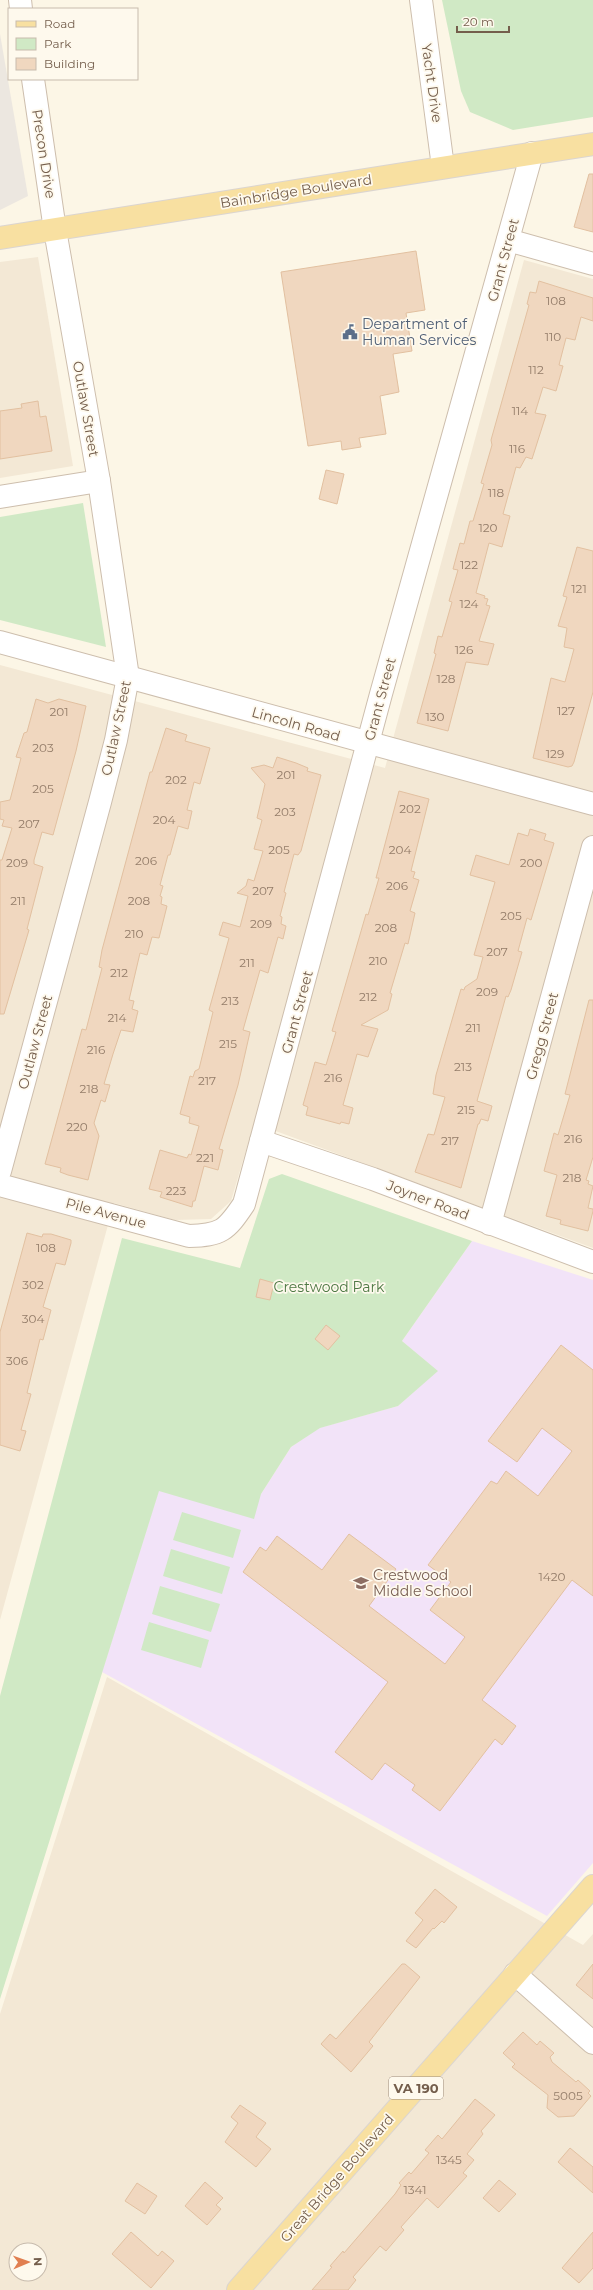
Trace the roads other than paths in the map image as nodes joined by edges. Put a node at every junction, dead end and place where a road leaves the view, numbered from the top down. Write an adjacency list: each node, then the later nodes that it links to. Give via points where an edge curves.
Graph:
1 (421, 0): 5 (street, Yacht Drive)
2 (33, 80): 6 (street, Precon Drive)
3 (593, 144): 4 (main road, Bainbridge Boulevard)
4 (532, 153): 5 (main road, Bainbridge Boulevard); 8 (street, Grant Street)
5 (443, 167): 6 (main road, Bainbridge Boulevard)
6 (55, 230): 7 (main road, Bainbridge Boulevard); 10 (street, Outlaw Street)
7 (0, 238)
8 (508, 240): 9 (street); 14 (street, Grant Street)
9 (593, 264)
10 (99, 481): 11 (street); 13 (street, Outlaw Street)
11 (0, 496)
12 (0, 642): 13 (street, Lincoln Road)
13 (128, 677): 14 (street, Lincoln Road); 18 (street, Outlaw Street, via 116,740 100,802)
14 (368, 744): 15 (street, Lincoln Road); 17 (street, Grant Street)
15 (593, 804)
16 (593, 847): 20 (street, Gregg Street)
17 (261, 1141): 20 (street, Joyner Road, via 373,1179); 21 (street, Grant Street, via 244,1204 232,1222)
18 (0, 1171)
19 (0, 1185): 21 (street, Pile Avenue, via 189,1236)
20 (490, 1224): 22 (street, Joyner Road)
21 (213, 1235)
22 (593, 1262)
23 (593, 1886): 24 (main road, Great Bridge Boulevard / VA 190)
24 (515, 1974): 25 (street); 26 (main road, Great Bridge Boulevard / VA 190)
25 (593, 2043)
26 (238, 2290)

